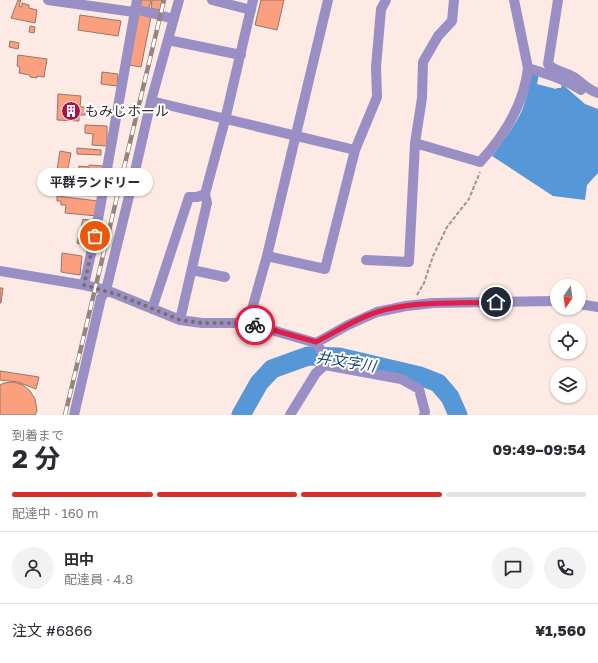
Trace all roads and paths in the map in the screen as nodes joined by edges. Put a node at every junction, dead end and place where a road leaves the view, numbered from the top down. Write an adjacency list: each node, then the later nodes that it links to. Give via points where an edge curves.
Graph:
1 (48, 0): 10 (street)
2 (179, 0): 11 (street)
3 (212, 0): 9 (street)
4 (328, 0): 18 (street)
5 (386, 0): 20 (street, via 380,16 376,67 377,97)
6 (454, 0): 19 (street, via 452,21 438,36 423,62 422,98)
7 (514, 0): 14 (street)
8 (558, 0): 15 (street, via 548,64 553,69 572,77 590,91)
9 (252, 5): 13 (street)
10 (135, 7): 11 (street); 23 (street)
11 (174, 19): 12 (street)
12 (168, 40): 13 (street); 16 (street)
13 (241, 55): 17 (street)
14 (528, 68): 15 (street, via 574,85 591,97); 21 (street, via 514,115)
15 (598, 93)
16 (151, 101): 17 (street); 31 (street)
17 (225, 120): 18 (street); 24 (street)
18 (295, 136): 20 (street); 25 (street)
19 (414, 143): 21 (street, via 480,162); 26 (street, via 409,262)
20 (355, 150): 25 (street, via 325,269)
21 (489, 153): 34 (path, via 468,198 447,227 433,256 424,284)
22 (58, 183): 23 (street)
23 (104, 187): 30 (street)
24 (205, 194): 27 (street, via 207,204); 36 (street, via 189,197)
25 (267, 256): 38 (street)
26 (366, 260)
27 (192, 270): 29 (street); 37 (street)
28 (0, 271): 30 (street)
29 (225, 277)
30 (84, 285): 31 (street)
31 (106, 290): 36 (street); 41 (street, via 101,298)
32 (550, 301): 34 (street, via 433,303)
33 (586, 305): 35 (street)
34 (407, 306): 39 (street, via 377,312 348,325)
35 (598, 307)
36 (152, 309): 37 (street)
37 (180, 320): 38 (street, via 202,323)
38 (248, 323): 39 (street)
39 (318, 345): 40 (street)
40 (325, 363): 42 (street); 43 (street, via 401,379 419,388)
41 (74, 415)
42 (290, 415)
43 (424, 415)

